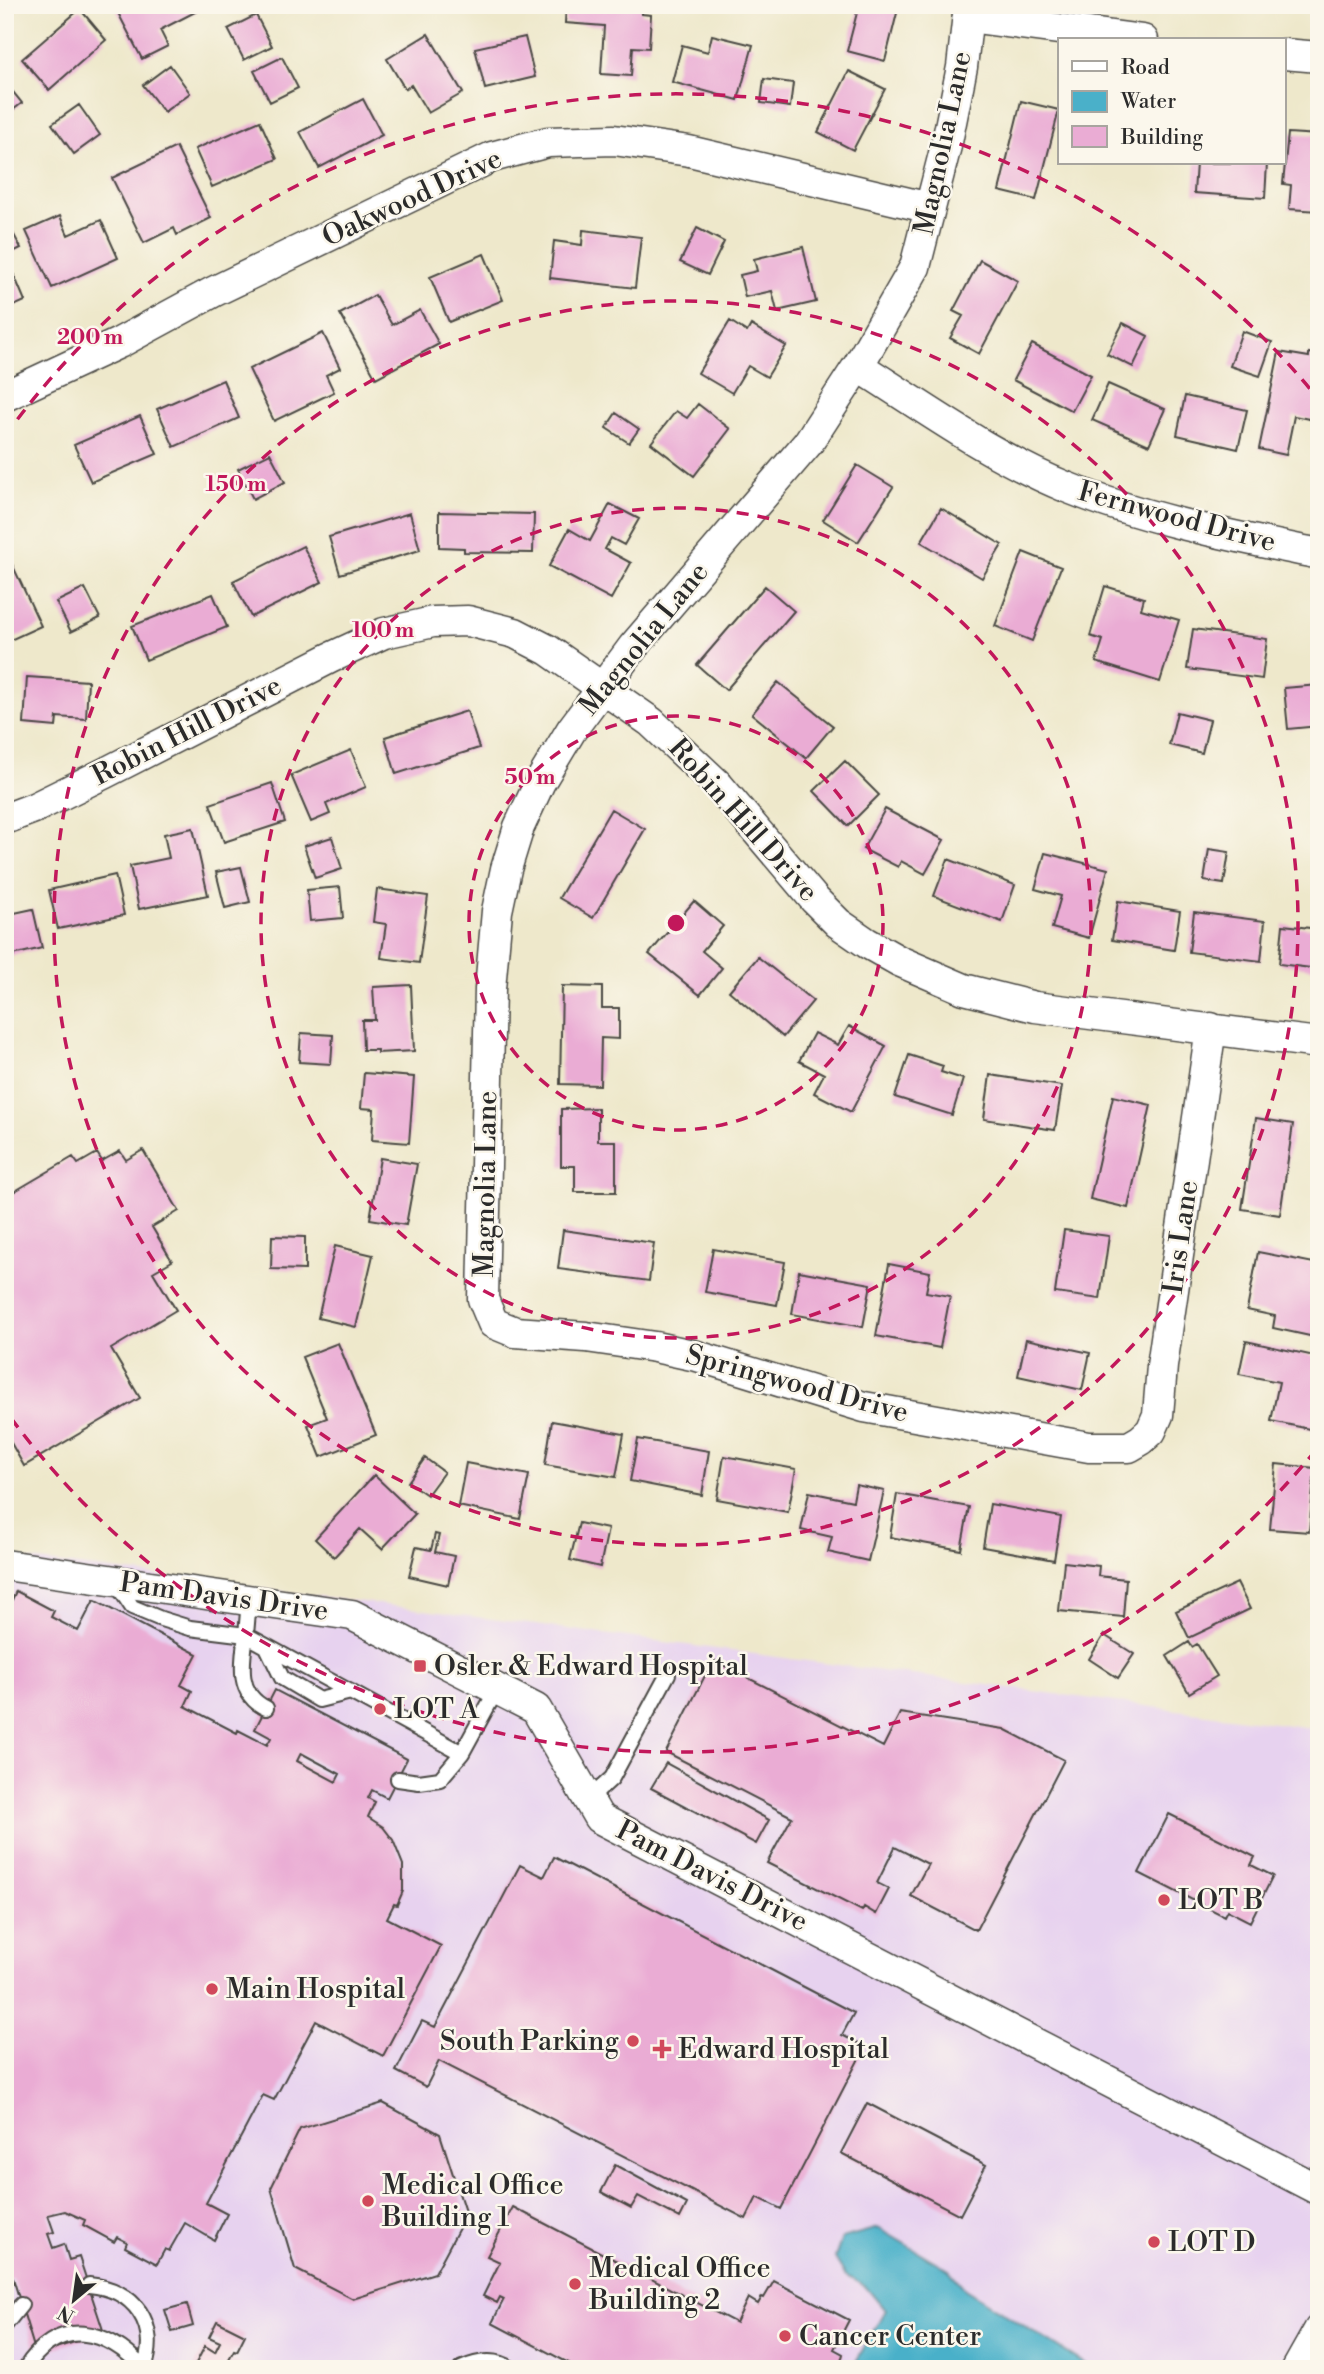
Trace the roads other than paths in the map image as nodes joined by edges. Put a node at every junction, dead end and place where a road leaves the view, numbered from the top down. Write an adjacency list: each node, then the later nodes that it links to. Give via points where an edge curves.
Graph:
1 (969, 11): 2 (street); 5 (street, Magnolia Lane, via 962,68)
2 (1131, 38)
3 (1286, 54): 4 (street)
4 (1319, 57)
5 (930, 208): 6 (street, Magnolia Lane, via 915,267); 7 (street, Oakwood Drive, via 689,151 614,140 548,142 492,157)
6 (858, 366): 8 (street, Fernwood Drive, via 1000,455 1064,486 1204,530); 9 (street, Magnolia Lane, via 808,443)
7 (5, 396)
8 (1319, 554)
9 (603, 688): 10 (street, Robin Hill Drive, via 515,633 468,621 412,625 330,658 34,808); 11 (street, Robin Hill Drive, via 689,756 815,900 867,943 964,989 1035,1007); 13 (street, Magnolia Lane, via 540,782 519,827 497,911 490,989 483,1299)
10 (5, 818)
11 (1211, 1028): 12 (street, Robin Hill Drive); 14 (street, Iris Lane, via 1158,1415)
12 (1319, 1043)
13 (493, 1323): 14 (street, Springwood Drive, via 515,1332 586,1337 687,1354 864,1407 1089,1447 1129,1447)
14 (1141, 1440)
15 (5, 1565): 16 (street, Pam Davis Drive)
16 (114, 1581): 17 (street, Pam Davis Drive); 18 (lane, via 132,1607 190,1628)
17 (249, 1600): 18 (lane); 21 (street, Pam Davis Drive, via 352,1615)
18 (246, 1635): 19 (lane); 23 (lane, via 240,1673 247,1692)
19 (267, 1647): 22 (lane); 22 (lane, via 282,1678 319,1700)
20 (668, 1674): 26 (lane, via 612,1778)
21 (497, 1689): 24 (lane); 26 (street, Pam Davis Drive, via 536,1709)
22 (351, 1692): 24 (lane)
23 (266, 1708)
24 (462, 1753): 25 (lane, via 440,1779)
25 (398, 1779)
26 (588, 1800): 27 (street, Pam Davis Drive, via 598,1818)
27 (1319, 2190)
28 (89, 2285): 33 (lane, via 107,2287 128,2299 144,2317 149,2335)
29 (21, 2305): 30 (lane)
30 (5, 2325)
31 (1319, 2330): 36 (street)
32 (25, 2369): 33 (lane, via 40,2349 73,2333 116,2343)
33 (144, 2369)
34 (461, 2369): 35 (lane, via 492,2361)
35 (512, 2369)
36 (1297, 2369)

